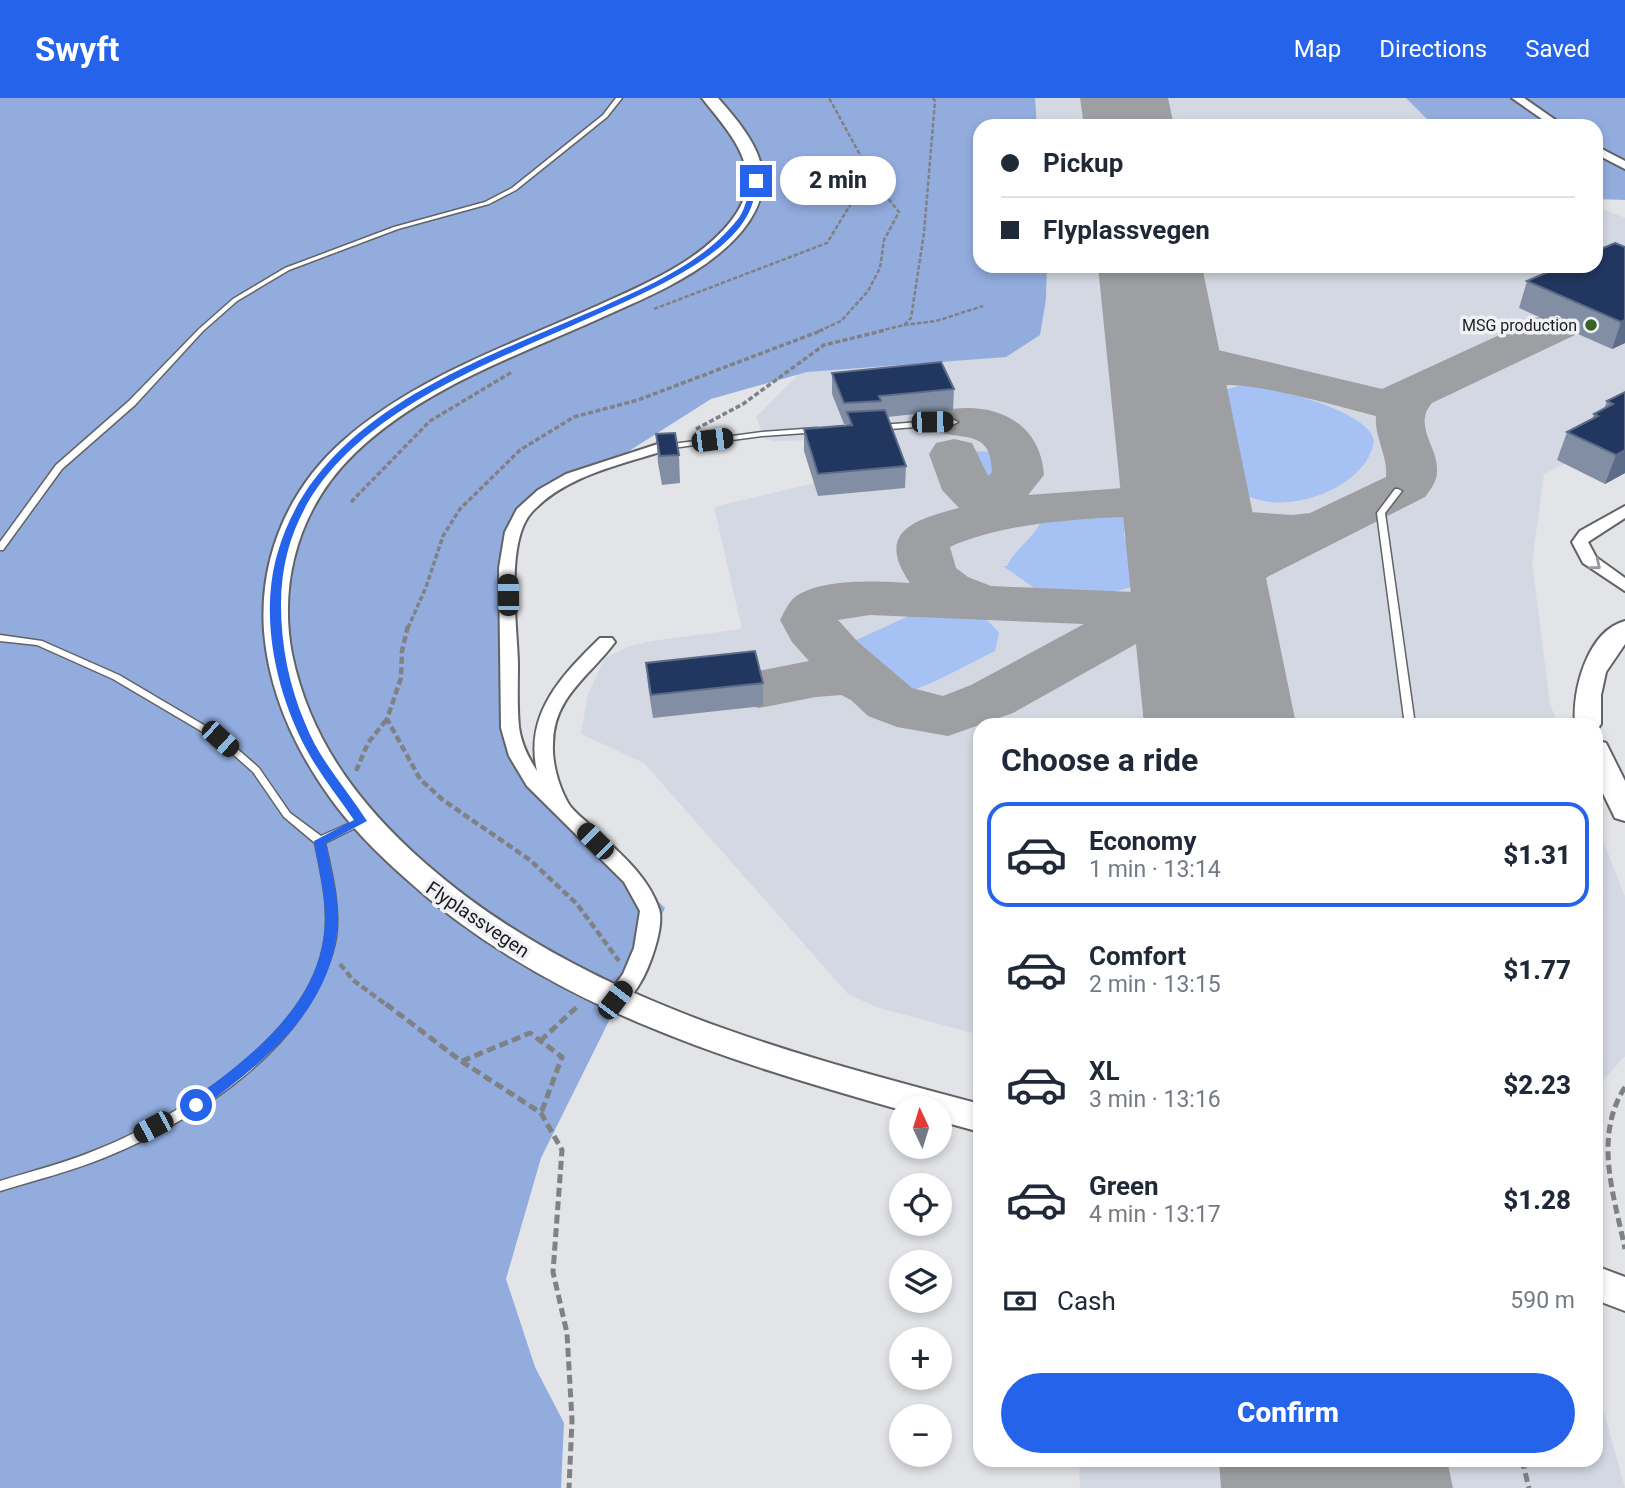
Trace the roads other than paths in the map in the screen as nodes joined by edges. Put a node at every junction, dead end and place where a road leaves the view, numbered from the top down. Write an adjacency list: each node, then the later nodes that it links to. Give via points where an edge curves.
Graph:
1 (619, 98): 13 (lane, via 605,116 514,190 488,203 396,228 286,269 234,300 132,403 59,467)
2 (710, 98): 23 (main road, Flyplassvegen, via 746,142 756,171 749,206 724,239 656,285 462,373 397,409 324,472 289,527 276,577 280,659 299,723 315,755)
3 (1517, 98): 4 (street)
4 (1548, 119)
5 (1603, 153): 6 (street)
6 (1625, 166)
7 (954, 422): 8 (lane)
8 (866, 428)
9 (826, 430): 10 (lane)
10 (661, 447): 21 (street, via 571,477 543,493 523,512 513,532 507,568 510,728 523,764)
11 (1398, 491): 18 (lane, via 1381,513 1381,525)
12 (1625, 511): 14 (street, one-way to 14, via 1580,542 1588,560)
13 (0, 548)
14 (1625, 586)
15 (1625, 629): 19 (main road, via 1597,662 1588,684)
16 (0, 638): 24 (lane, via 39,643 116,677 220,739 256,770 288,815)
17 (607, 642): 21 (street, via 572,676 544,727 545,765)
18 (1409, 718)
19 (1588, 718)
20 (1603, 764): 22 (main road)
21 (559, 805): 25 (street, via 631,877 650,911 645,948 632,978)
22 (1625, 811)
23 (362, 821): 24 (lane); 25 (main road, Flyplassvegen, via 433,891 511,944)
24 (320, 841): 27 (lane, via 332,915 329,949 319,979 289,1025 253,1063 196,1105 67,1167)
25 (605, 995): 26 (main road, Flyplassvegen, via 740,1049)
26 (973, 1116)
27 (0, 1186)
28 (1603, 1282): 30 (main road)
29 (1603, 1284): 31 (main road)
30 (1625, 1286)
31 (1625, 1294)

